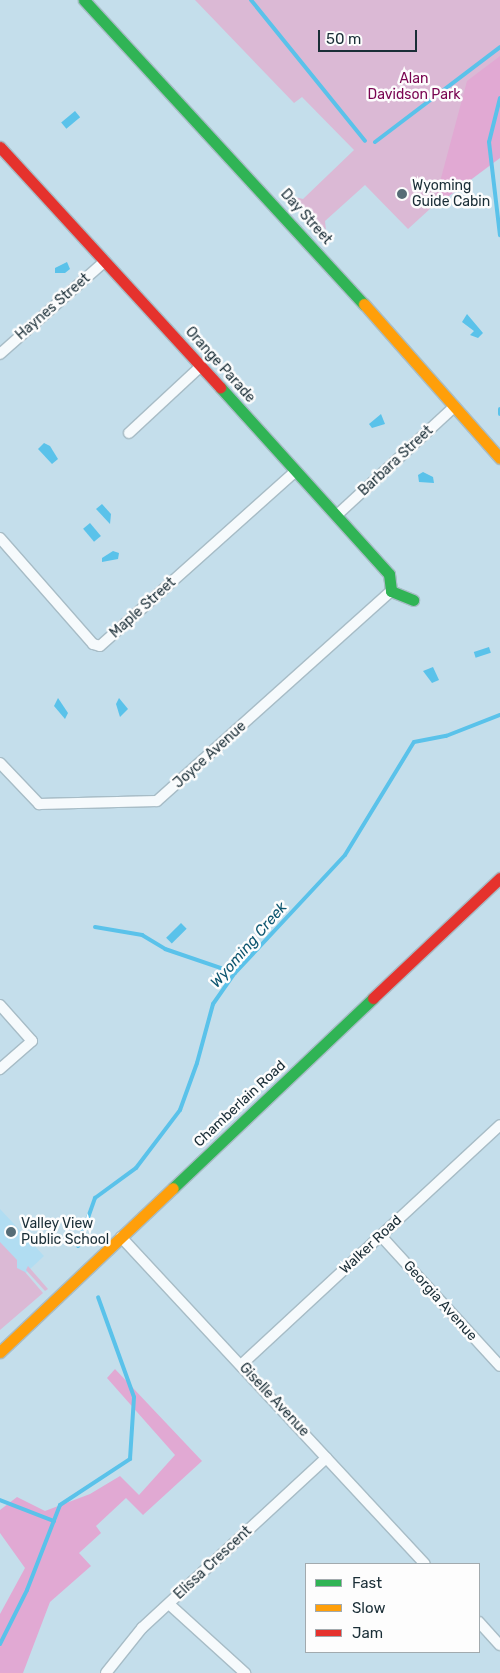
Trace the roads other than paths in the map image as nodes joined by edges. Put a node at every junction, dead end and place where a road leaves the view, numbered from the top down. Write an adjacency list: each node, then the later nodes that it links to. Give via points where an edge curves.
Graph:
1 (84, 0): 6 (street, Day Street, via 299,230)
2 (0, 147): 3 (street, Orange Parade)
3 (105, 261): 4 (street, Haynes Street); 5 (street, Orange Parade)
4 (0, 354)
5 (201, 366): 7 (street); 9 (street, Orange Parade)
6 (454, 407): 8 (street, Day Street); 10 (street, Barbara Street)
7 (129, 433)
8 (500, 458)
9 (296, 471): 10 (street, Orange Parade); 11 (street, Maple Street, via 100,646 93,644)
10 (338, 515): 12 (street, Orange Parade, via 390,574)
11 (0, 538)
12 (392, 591): 13 (street); 14 (street, Joyce Avenue, via 157,801 39,804)
13 (413, 600)
14 (0, 763)
15 (500, 878): 20 (street, Chamberlain Road)
16 (0, 1005): 17 (street, via 32,1040)
17 (0, 1069)
18 (500, 1125): 19 (street, Walker Road)
19 (381, 1236): 22 (street, Walker Road); 23 (street, Georgia Avenue)
20 (121, 1237): 21 (street, Chamberlain Road); 22 (street, Giselle Avenue)
21 (0, 1352)
22 (241, 1365): 24 (street, Giselle Avenue)
23 (500, 1366)
24 (326, 1458): 25 (street, Giselle Avenue); 26 (street, Elissa Crescent)
25 (424, 1563)
26 (169, 1604): 29 (street, Elissa Crescent, via 128,1642); 30 (street)
27 (480, 1623): 28 (street)
28 (500, 1645)
29 (106, 1673)
30 (245, 1673)

